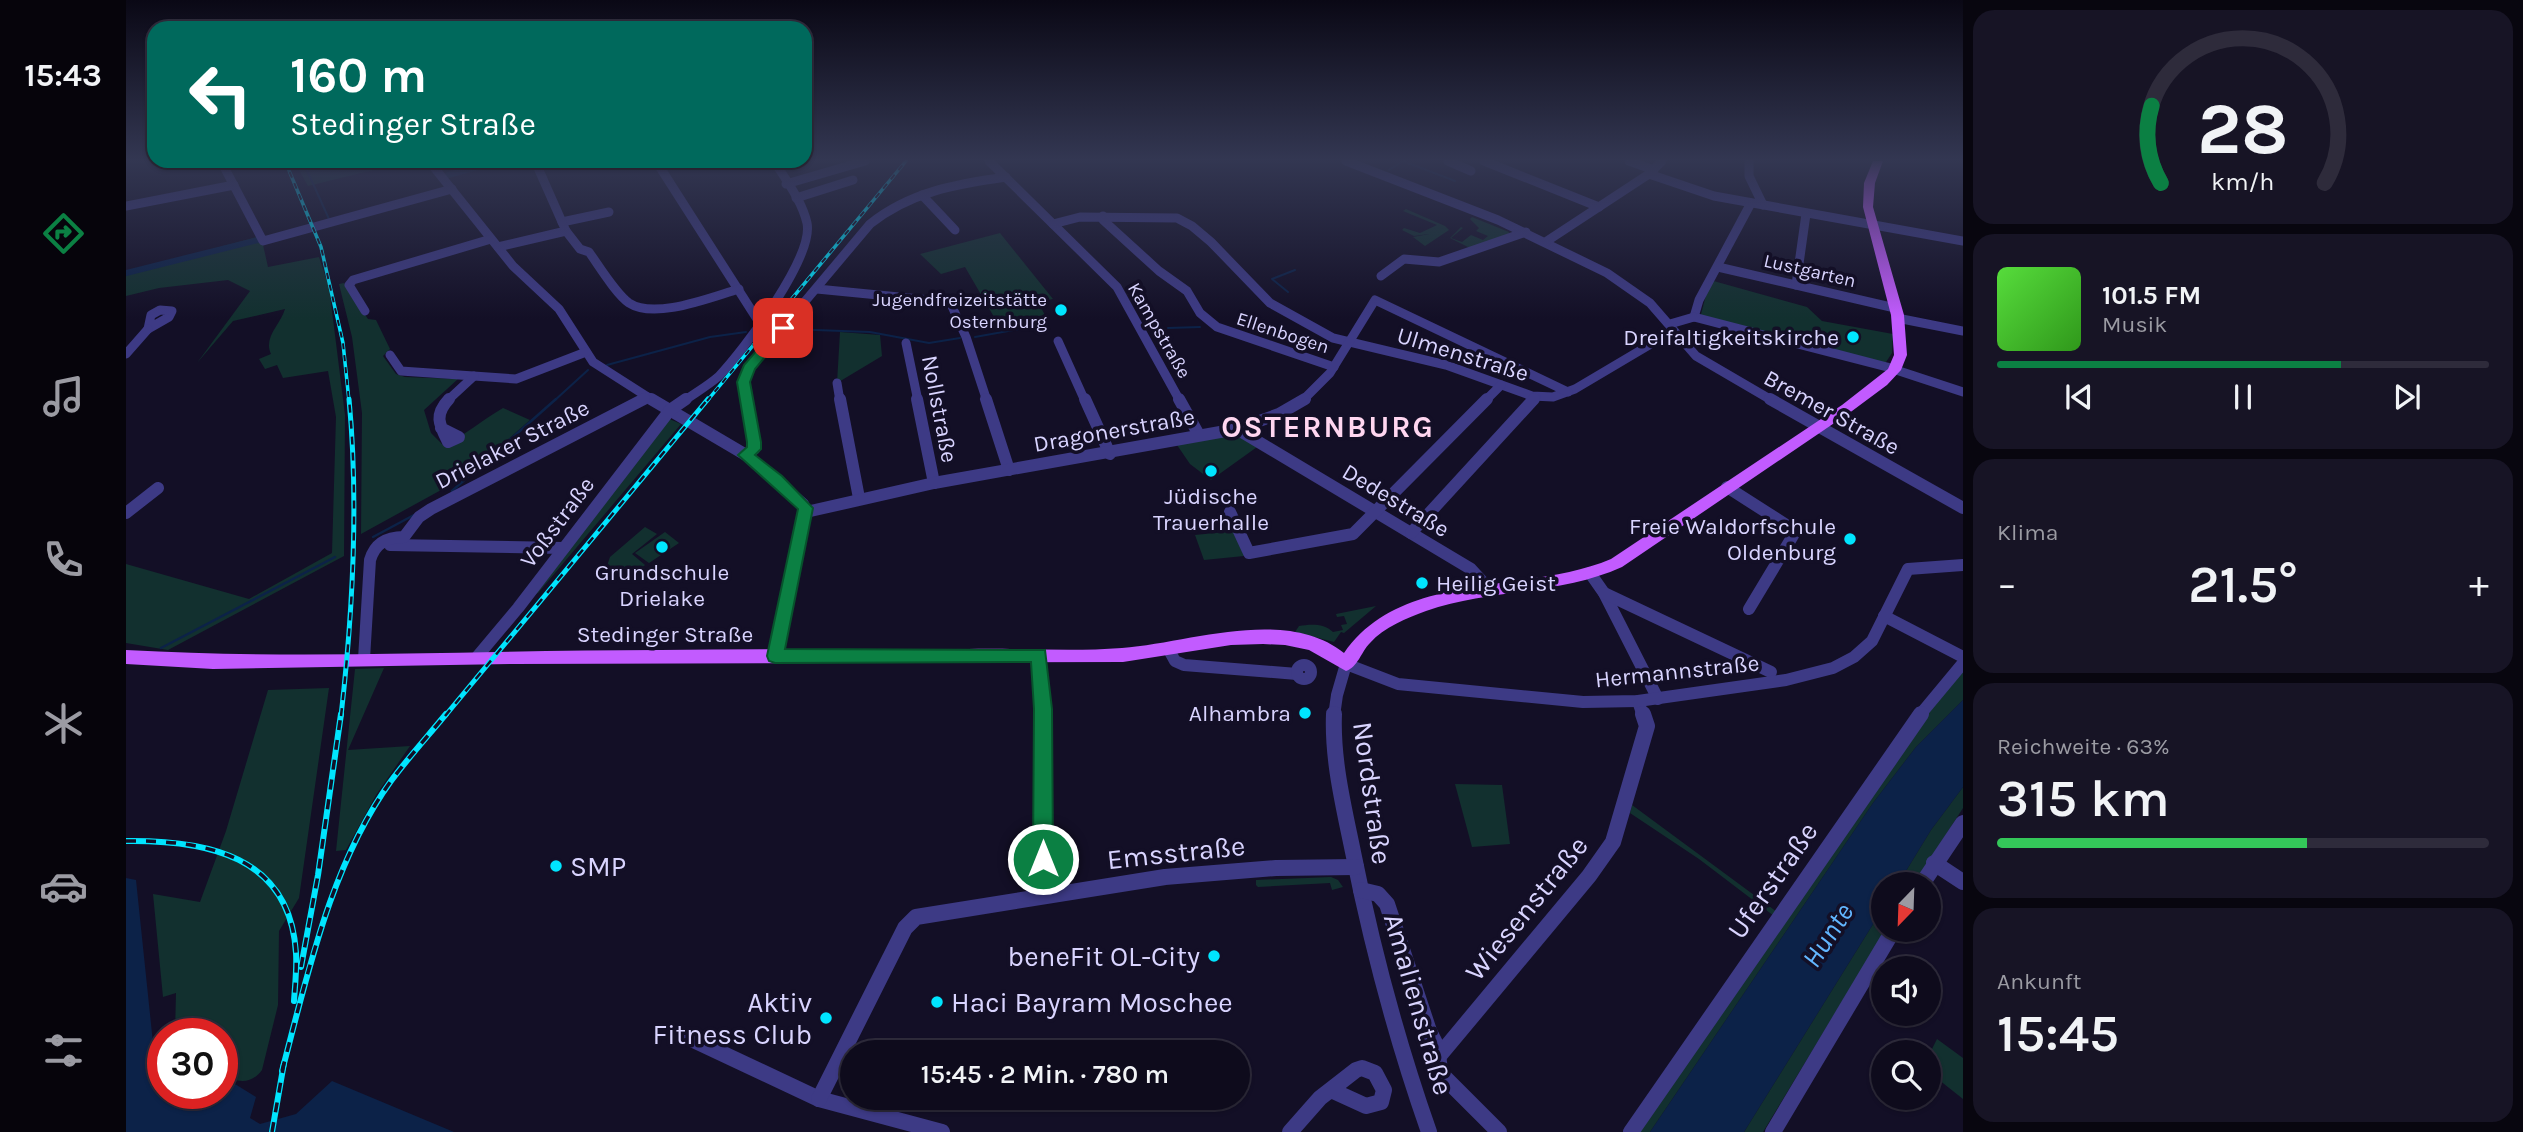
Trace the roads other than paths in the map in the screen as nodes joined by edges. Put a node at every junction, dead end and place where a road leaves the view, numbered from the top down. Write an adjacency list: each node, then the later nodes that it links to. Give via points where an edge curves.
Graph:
1 (249, 214): 2 (street, via 263,241)
2 (362, 214)
3 (471, 214): 22 (street)
4 (558, 214): 19 (street)
5 (604, 214): 19 (street)
6 (690, 214): 29 (street)
7 (803, 214): 34 (street, via 805,243)
8 (888, 214): 30 (street, via 873,222)
9 (940, 214): 20 (street)
10 (1043, 214): 17 (street, Kampstraße)
11 (1479, 214): 21 (street, Bremer Straße)
12 (1588, 214): 24 (street)
13 (1745, 214): 26 (street)
14 (1806, 214): 18 (street); 28 (street)
15 (1870, 214): 18 (main road)
16 (1104, 216): 17 (street, Ulmenstraße); 40 (street, Ulmenstraße, via 1177,218 1211,242 1270,303); 45 (street, Ellenbogen, via 1103,220 1158,271 1187,291 1200,313 1217,327)
17 (1053, 224): 58 (street, Kampstraße, via 1116,287)
18 (1872, 225): 23 (street); 32 (main road)
19 (564, 227): 25 (street); 29 (street, via 636,308 661,310)
20 (955, 230)
21 (1526, 232): 24 (street, Bremer Straße); 27 (street, via 1440,262 1404,259)
22 (491, 239): 25 (street); 31 (street, via 349,282)
23 (1963, 240)
24 (1546, 241): 35 (street, Bremer Straße, via 1637,293 1660,309)
25 (498, 247): 42 (street, via 559,309)
26 (1718, 267): 28 (street, Lustgarten); 33 (street)
27 (1381, 276)
28 (1796, 285): 32 (street, Lustgarten)
29 (739, 289): 34 (street, via 757,319)
30 (817, 289): 60 (street, via 749,368 744,382 754,449); 61 (street, via 950,302)
31 (365, 311)
32 (1896, 313): 37 (street, Lustgarten); 46 (main road, via 1902,350)
33 (1694, 317): 35 (street); 46 (street)
34 (764, 321): 54 (street, Voßstraße, via 718,377)
35 (1670, 324): 38 (street, Bremer Straße)
36 (148, 329): 43 (street)
37 (1963, 331)
38 (1679, 339): 50 (street, Ulmenstraße, via 1656,341); 56 (street, Bremer Straße, via 1706,363)
39 (1058, 341): 59 (street)
40 (1348, 342): 45 (street, Dragonerstraße); 49 (street, Ulmenstraße, via 1446,365); 50 (street, Dragonerstraße, via 1375,300)
41 (906, 343): 62 (street, Nollstraße)
42 (586, 352): 47 (street, via 516,379); 52 (street, via 601,369)
43 (126, 354)
44 (390, 355): 47 (street, via 401,371)
45 (1334, 367): 57 (street, Dragonerstraße, via 1294,406)
46 (1894, 370): 51 (street); 56 (main road)
47 (474, 376): 55 (street, via 437,415)
48 (837, 383): 65 (street)
49 (1501, 386): 53 (street, Ulmenstraße); 69 (street)
50 (1568, 392): 53 (street, Ulmenstraße)
51 (1963, 392)
52 (648, 397): 54 (street); 72 (street, Drielaker Straße, via 431,509 419,517)
53 (1536, 397): 71 (street)
54 (670, 410): 60 (street); 73 (street, Voßstraße)
55 (441, 428)
56 (1817, 428): 64 (main road); 66 (street, Bremer Straße)
57 (1237, 429): 58 (street, Dragonerstraße); 69 (street, Dedestraße)
58 (1199, 435): 59 (street, Dragonerstraße)
59 (1110, 454): 61 (street, Dragonerstraße)
60 (746, 455): 67 (street, via 803,504)
61 (1009, 470): 62 (street, Dragonerstraße)
62 (934, 483): 65 (street, Dragonerstraße)
63 (158, 488): 70 (street)
64 (1727, 488): 75 (main road, via 1624,559); 78 (street, via 1794,534)
65 (859, 498): 67 (street, Dragonerstraße)
66 (1963, 508)
67 (806, 512): 82 (street)
68 (1230, 512): 69 (street, via 1249,553 1353,534)
69 (1375, 512): 71 (street, Dedestraße)
70 (126, 513)
71 (1411, 533): 76 (street, Dedestraße, via 1479,575)
72 (402, 542): 73 (street); 86 (street, via 380,545 372,553)
73 (564, 548): 85 (street, Voßstraße)
74 (1963, 565): 79 (street, Hermannstraße, via 1908,569)
75 (1590, 573): 76 (main road); 77 (street)
76 (1492, 592): 88 (main road, via 1394,615 1356,644)
77 (1604, 593): 89 (street); 91 (street)
78 (1749, 609)
79 (1884, 616): 84 (street); 91 (street, Hermannstraße, via 1872,640 1833,668 1786,680)
80 (1169, 650): 81 (main road, Stedinger Straße); 88 (main road, Stedinger Straße, via 1263,637); 90 (street, via 1175,661 1184,665)
81 (1039, 655): 82 (main road, Stedinger Straße); 99 (street)
82 (775, 656): 85 (main road, Stedinger Straße)
83 (126, 657): 86 (main road, Stedinger Straße, via 213,662)
84 (1963, 657)
85 (475, 658): 86 (main road, Stedinger Straße)
86 (364, 659)
87 (1963, 663): 110 (street, Uferstraße, via 1934,695)
88 (1346, 664): 92 (street, Hermannstraße, via 1398,684 1583,702); 95 (street, Nordstraße, via 1335,724)
89 (1771, 671)
90 (1297, 674)
91 (1658, 699): 92 (street, Hermannstraße)
92 (1638, 701): 103 (street, Wiesenstraße, via 1647,726 1613,842)
93 (1963, 823): 94 (street)
94 (1934, 863): 96 (street); 97 (street)
95 (1356, 867): 98 (street, Nordstraße); 99 (street, Emsstraße, via 1213,873)
96 (1929, 872)
97 (1963, 882)
98 (1360, 890): 101 (street, Amalienstraße); 103 (street, Nordstraße, via 1378,894 1387,904)
99 (1045, 895): 105 (street, Emsstraße, via 932,912 910,922)
100 (1886, 942): 111 (street)
101 (1387, 995): 108 (street, Amalienstraße)
102 (685, 1036): 105 (street)
103 (1439, 1056): 109 (street, Nordstraße, via 1444,1077)
104 (1331, 1090): 107 (street)
105 (819, 1098): 106 (street)
106 (942, 1132)
107 (1290, 1132)
108 (1429, 1132)
109 (1499, 1132)
110 (1631, 1132)
111 (1773, 1132)

